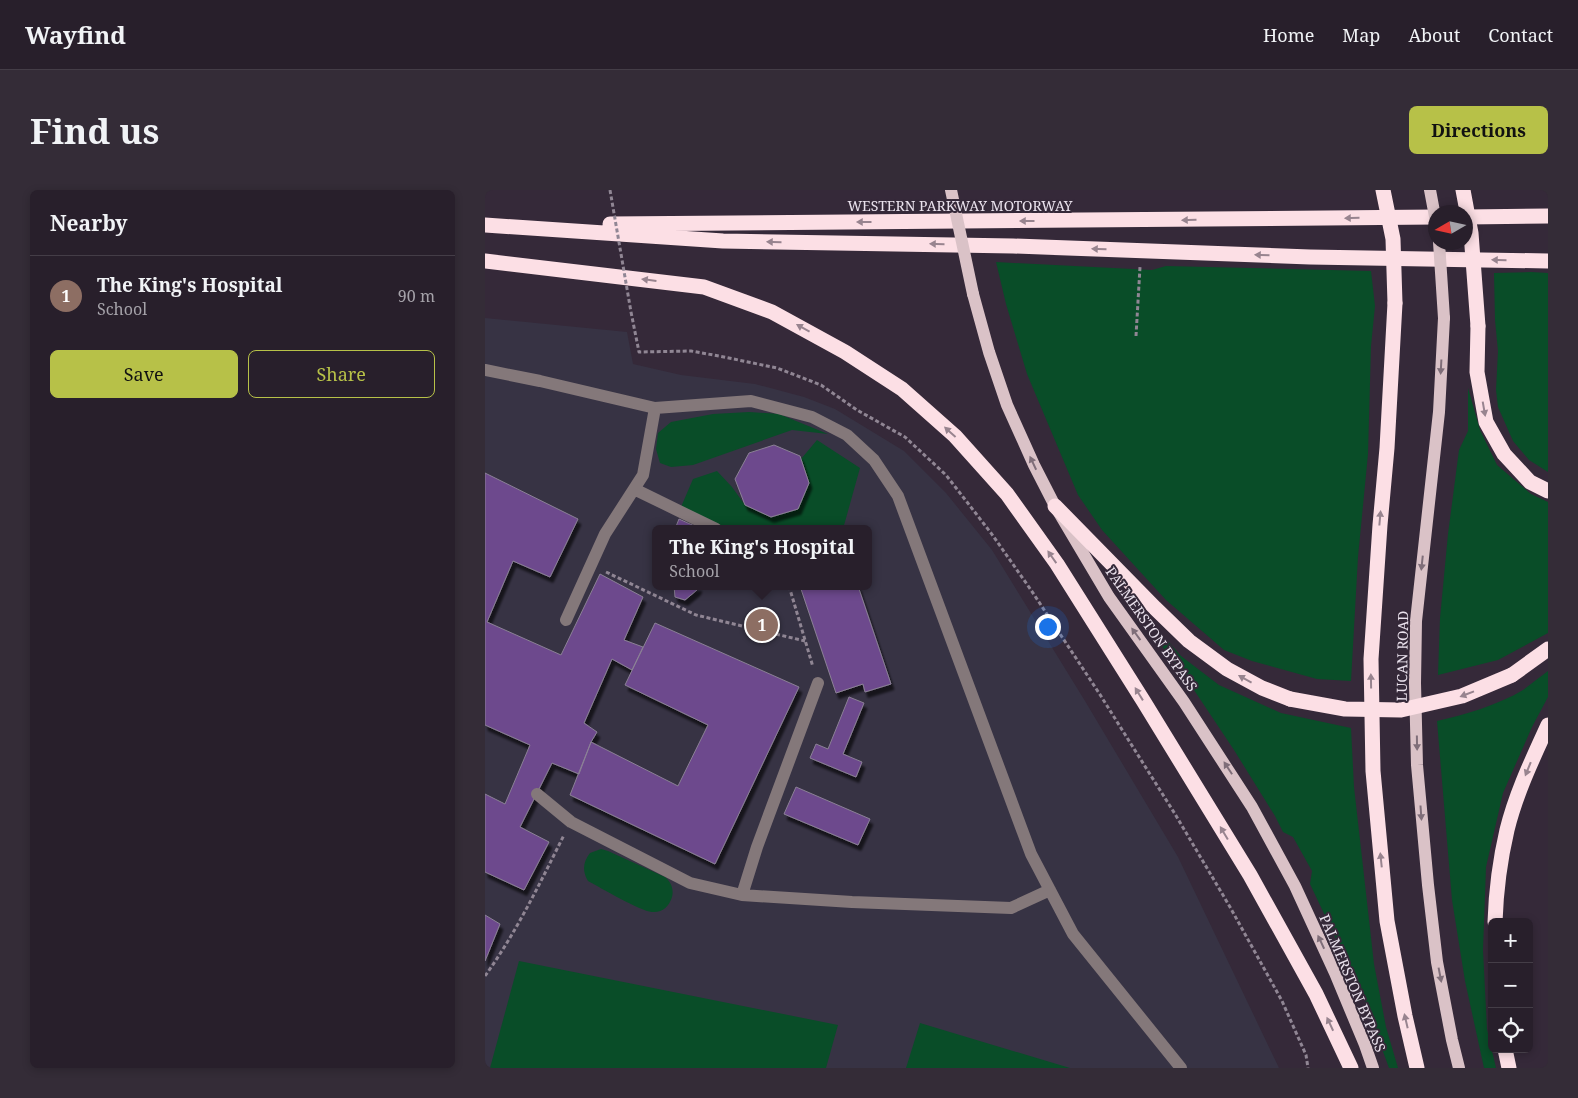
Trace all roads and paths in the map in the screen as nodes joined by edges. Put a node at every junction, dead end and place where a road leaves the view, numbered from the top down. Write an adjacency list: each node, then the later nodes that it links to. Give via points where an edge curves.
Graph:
1 (610, 190): 37 (path, bridge, via 639,352 691,351 719,356 777,368 821,385 905,437 946,475 1031,590 1175,814 1282,1001)
2 (951, 190): 20 (main road, PALMERSTON BYPASS, one-way to 2, bridge, via 1007,405 989,352)
3 (1383, 190): 40 (highway, one-way to 3, bridge, via 1387,921 1373,771 1371,659 1395,303 1393,239)
4 (1430, 190): 6 (main road, bridge)
5 (1463, 190): 19 (highway, one-way to 19, bridge, via 1471,233 1478,326 1477,372 1486,422 1504,454 1530,482)
6 (1432, 205)
7 (1473, 216): 8 (highway)
8 (1548, 216)
9 (1428, 217): 10 (highway, WESTERN PARKWAY MOTORWAY, one-way to 10)
10 (485, 225): 13 (highway, one-way to 10, via 1310,257 1003,245 723,241)
11 (1440, 250): 41 (main road, LUCAN ROAD, one-way to 41, bridge, via 1444,318 1439,412 1416,620 1415,683 1417,765 1428,885 1437,962)
12 (485, 261): 38 (highway, one-way to 12, via 1316,994 1250,875 1144,702 1057,564 1007,494 955,436 902,389 845,352 772,312 704,287)
13 (1548, 261)
14 (1140, 275): 15 (path)
15 (1136, 336)
16 (485, 370): 17 (lane)
17 (655, 408): 18 (lane, via 643,475); 31 (lane, via 751,401 813,417 847,436 874,460 898,496 1031,854)
18 (634, 489): 21 (lane); 22 (lane, via 605,534)
19 (1548, 491)
20 (1055, 506): 26 (highway, one-way to 20, bridge, via 1512,675 1462,696 1401,710 1345,709 1290,699 1227,669 1189,641); 39 (main road, PALMERSTON BYPASS, one-way to 20, via 1295,886 1252,807 1185,702 1109,597)
21 (708, 525)
22 (592, 566): 24 (lane); 25 (path, via 696,615)
23 (790, 590): 25 (path)
24 (566, 620)
25 (805, 641): 27 (path)
26 (1548, 650)
27 (818, 683): 32 (lane)
28 (1548, 725): 33 (highway, one-way to 33, via 1527,770 1507,828 1496,892)
29 (537, 794): 30 (lane)
30 (571, 822): 32 (lane, via 690,883); 34 (path, via 534,896)
31 (1050, 890): 32 (lane, via 1011,908); 36 (lane, via 1073,934)
32 (742, 894)
33 (1495, 918)
34 (485, 976)
35 (1506, 1053): 42 (highway)
36 (1181, 1068)
37 (1308, 1068)
38 (1351, 1068)
39 (1373, 1068)
40 (1417, 1068)
41 (1459, 1068)
42 (1509, 1068)

